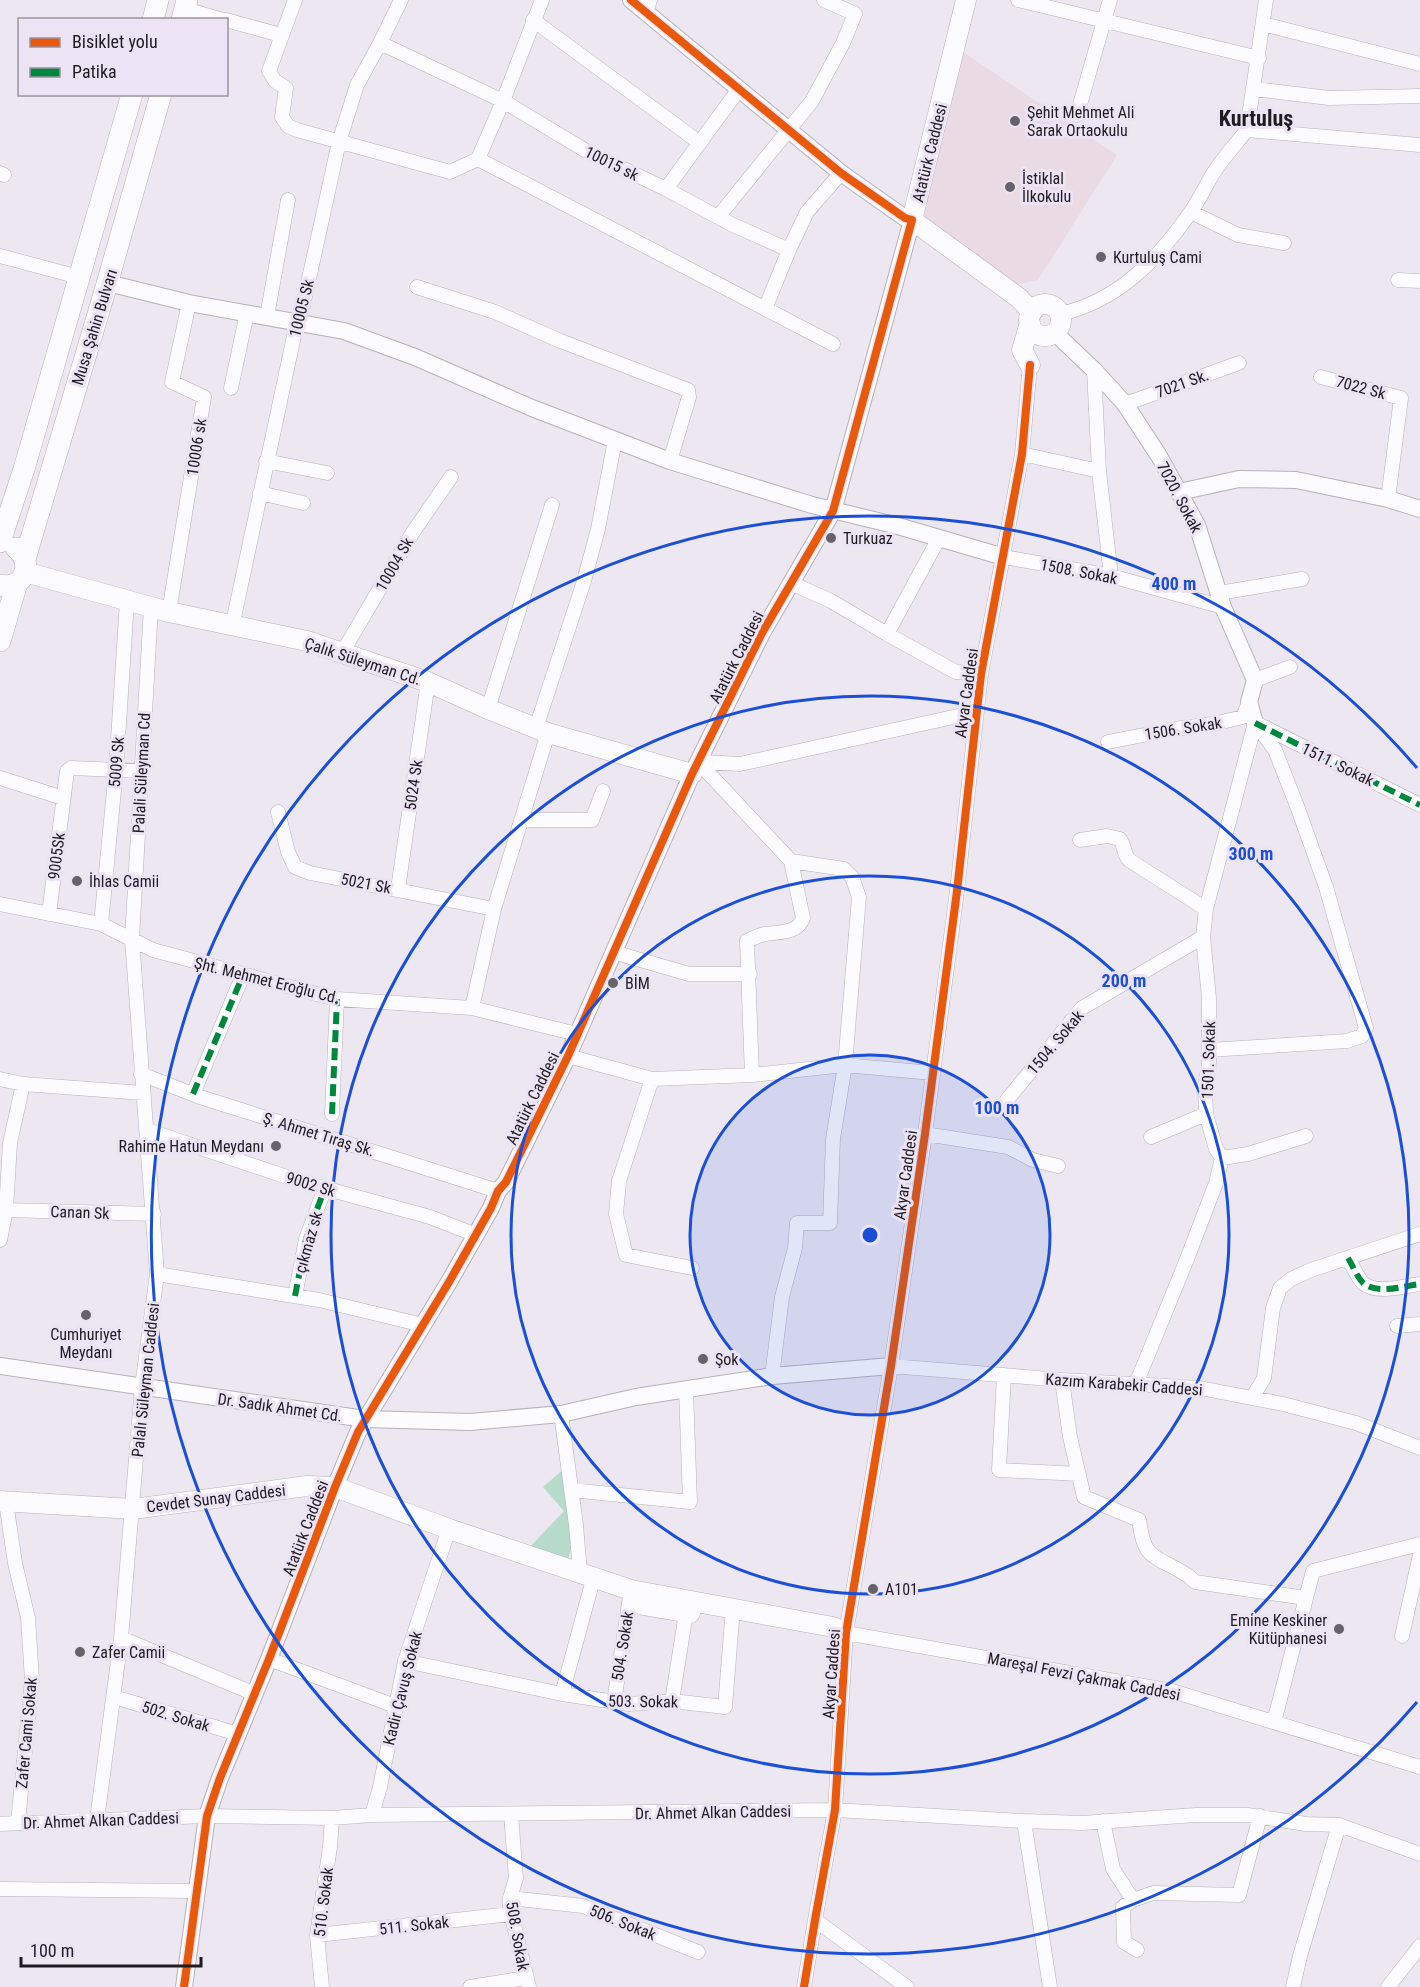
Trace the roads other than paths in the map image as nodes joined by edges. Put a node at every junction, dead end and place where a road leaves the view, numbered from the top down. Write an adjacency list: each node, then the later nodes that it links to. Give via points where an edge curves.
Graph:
1 (158, 0): 13 (main road)
2 (295, 0): 19 (street)
3 (401, 0): 20 (street, 10005 Sk)
4 (542, 0): 15 (street)
5 (631, 0): 11 (street)
6 (824, 0): 30 (street, via 855,14 812,101)
7 (966, 0): 41 (main road, Atatürk Caddesi)
8 (1018, 0): 17 (street)
9 (1110, 0): 17 (street)
10 (1266, 0): 18 (street)
11 (648, 6): 23 (street)
12 (184, 9): 14 (street)
13 (154, 18)
14 (218, 18)
15 (533, 20): 28 (street); 33 (street)
16 (228, 21): 19 (street)
17 (1104, 21): 21 (street); 29 (street)
18 (1263, 24): 21 (street); 22 (street)
19 (281, 35): 32 (street, via 269,70 275,81 286,88 282,117 288,126)
20 (380, 43): 28 (street, 10015 sk); 32 (street, 10005 Sk, via 357,85)
21 (1259, 58): 24 (street)
22 (1420, 64)
23 (739, 89): 30 (street); 33 (street)
24 (1254, 89): 27 (street, via 1329,98); 31 (street)
25 (131, 96): 45 (main road, Musa Şahin Bulvarı)
26 (159, 96): 48 (main road, Musa Şahin Bulvarı)
27 (1420, 96)
28 (503, 101): 35 (street); 37 (street, 10015 sk, via 588,152)
29 (1077, 115)
30 (788, 129): 36 (street); 40 (street)
31 (1247, 130): 34 (street); 39 (street)
32 (339, 142): 35 (street, via 450,172); 55 (street, 10005 Sk)
33 (700, 143): 37 (street)
34 (1420, 145)
35 (477, 159): 51 (street)
36 (841, 173): 41 (street); 43 (street, via 807,212)
37 (666, 189): 40 (street, 10015 sk)
38 (288, 200): 53 (street)
39 (1191, 212): 42 (street, via 1238,236); 54 (street, via 1155,256 1118,291 1082,309)
40 (718, 217): 43 (street, 10015 sk)
41 (912, 220): 54 (main road); 76 (street, Atatürk Caddesi)
42 (1284, 243)
43 (789, 250): 51 (street)
44 (0, 256): 45 (street)
45 (79, 277): 78 (main road, Musa Şahin Bulvarı)
46 (1398, 280): 47 (street)
47 (1420, 281)
48 (108, 283): 50 (street); 81 (main road, Musa Şahin Bulvarı)
49 (417, 287): 66 (street, via 495,312 688,390)
50 (189, 303): 52 (street); 87 (street, 10006 sk, via 172,382 204,397)
51 (765, 309): 56 (street)
52 (247, 313): 53 (street); 61 (street)
53 (267, 316): 55 (street)
54 (1042, 317): 58 (main road); 59 (street, 7020. Sokak)
55 (297, 322): 63 (street, via 344,331 415,357); 65 (street, 10005 Sk)
56 (833, 344)
57 (1239, 363): 62 (street, 7021 Sk.)
58 (1030, 365): 64 (street, Akyar Caddesi)
59 (1094, 370): 62 (street, 7020. Sokak); 67 (street)
60 (1321, 377): 72 (street, 7022 Sk, via 1401,398)
61 (231, 388)
62 (1125, 404): 70 (street, 7020. Sokak)
63 (615, 440): 66 (street); 100 (street, via 598,529)
64 (1022, 454): 67 (street); 80 (street, Akyar Caddesi)
65 (266, 461): 68 (street); 71 (street, 10005 Sk)
66 (670, 461): 76 (street)
67 (1099, 471): 82 (street)
68 (327, 473)
69 (451, 477): 91 (street, 10004 Sk, via 413,532)
70 (1179, 492): 72 (street, via 1239,479 1296,480); 85 (street, 7020. Sokak, via 1197,525)
71 (260, 493): 73 (street); 88 (street, 10005 Sk)
72 (1388, 499): 75 (street)
73 (303, 503)
74 (552, 505): 97 (street)
75 (1420, 509)
76 (833, 511): 77 (street); 84 (street, Atatürk Caddesi)
77 (939, 538): 80 (street); 89 (street)
78 (0, 542)
79 (0, 547): 81 (main road, via 17,549)
80 (1004, 557): 82 (street, 1508. Sokak); 93 (street, Akyar Caddesi)
81 (17, 575): 86 (main road, Çalık Süleyman Cd.); 90 (main road, Musa Şahin Bulvarı)
82 (1111, 576): 85 (street, 1508. Sokak)
83 (1302, 579): 85 (street)
84 (791, 583): 89 (street); 102 (street, Atatürk Caddesi)
85 (1221, 600): 94 (street, 7020. Sokak)
86 (128, 601): 87 (main road, Çalık Süleyman Cd.); 103 (street, 5009 Sk)
87 (160, 610): 88 (main road, Çalık Süleyman Cd.); 104 (street, Palali Süleyman Cd)
88 (232, 627): 91 (main road, Çalık Süleyman Cd.)
89 (887, 634): 93 (street, via 956,672)
90 (0, 641)
91 (342, 653): 95 (main road, Çalık Süleyman Cd.)
92 (1290, 667): 94 (street)
93 (981, 674): 98 (street, Akyar Caddesi)
94 (1255, 680): 96 (street)
95 (428, 681): 97 (main road, Çalık Süleyman Cd.); 113 (street, 5024 Sk)
96 (1249, 702): 99 (street); 101 (street, 1506. Sokak, via 1243,717)
97 (488, 709): 100 (main road, Çalık Süleyman Cd.)
98 (976, 712): 102 (street, via 740,764); 130 (street, Akyar Caddesi)
99 (1256, 723): 108 (street, 1511. Sokak); 116 (street, 1501. Sokak); 127 (street, via 1275,750 1297,806 1326,887 1366,1028 1362,1035 1347,1041)
100 (542, 730): 102 (main road, Çalık Süleyman Cd.); 110 (street)
101 (1108, 742)
102 (697, 766): 112 (street); 121 (street, Atatürk Caddesi)
103 (116, 770): 104 (street); 107 (street, 9005Sk, via 72,768 67,771); 118 (street, 5009 Sk)
104 (142, 771): 120 (street, Palali Süleyman Cd)
105 (0, 778): 107 (street)
106 (603, 791): 110 (street, via 592,820)
107 (63, 798): 117 (street, 9005Sk)
108 (1420, 805)
109 (278, 812): 113 (street, 5021 Sk, via 296,867)
110 (521, 820): 115 (street)
111 (1080, 840): 116 (street, via 1107,836 1120,839 1129,860)
112 (791, 861): 122 (street, via 801,923 793,930 747,940); 129 (street, via 844,869 860,897)
113 (398, 889): 115 (street, 5021 Sk)
114 (0, 904): 117 (street, Şht. Mehmet Eroğlu Cd.)
115 (494, 909): 125 (street)
116 (1206, 909): 119 (street, 1501. Sokak)
117 (49, 914): 118 (street, Şht. Mehmet Eroğlu Cd.)
118 (101, 924): 120 (street, Şht. Mehmet Eroğlu Cd.)
119 (1203, 937): 127 (street, 1501. Sokak); 138 (street, 1504. Sokak, via 1082,1008)
120 (132, 939): 123 (street, Şht. Mehmet Eroğlu Cd., via 153,950); 131 (street, Palalı Süleyman Caddesi)
121 (613, 952): 122 (street, via 689,974); 126 (street, Atatürk Caddesi)
122 (750, 974): 132 (street)
123 (243, 975): 124 (street, Şht. Mehmet Eroğlu Cd.); 137 (street)
124 (337, 999): 125 (street, Şht. Mehmet Eroğlu Cd.); 139 (street)
125 (472, 1008): 126 (street, Şht. Mehmet Eroğlu Cd.)
126 (577, 1034): 128 (street, Atatürk Caddesi)
127 (1209, 1050): 140 (street, 1501. Sokak)
128 (568, 1056): 134 (street); 148 (street, Atatürk Caddesi)
129 (845, 1065): 130 (street); 132 (street); 165 (street, via 833,1139 830,1223 797,1223)
130 (932, 1073): 142 (street, Akyar Caddesi)
131 (141, 1074): 136 (street, Palalı Süleyman Caddesi); 137 (street, Ş. Ahmet Tıraş Sk.)
132 (752, 1076): 134 (street)
133 (0, 1079): 135 (street)
134 (652, 1079): 155 (street, via 619,1181 616,1214 626,1255)
135 (22, 1084): 136 (street); 149 (street, via 10,1143)
136 (143, 1093): 141 (street, Palalı Süleyman Caddesi)
137 (193, 1094): 148 (street, Ş. Ahmet Tıraş Sk.)
138 (1007, 1100)
139 (332, 1114)
140 (1206, 1114): 144 (street); 145 (street, 1501. Sokak)
141 (147, 1130): 147 (street, 9002 Sk); 150 (street, Palalı Süleyman Caddesi)
142 (925, 1134): 146 (street, via 1008,1147 1032,1160); 163 (street, Akyar Caddesi)
143 (1306, 1136): 145 (street)
144 (1151, 1137)
145 (1222, 1158): 167 (street, via 1216,1183)
146 (1058, 1166)
147 (325, 1188): 152 (street, 9002 Sk, via 430,1217); 158 (street, çıkmaz sk, via 306,1239)
148 (498, 1191): 152 (street, Atatürk Caddesi)
149 (6, 1210): 150 (street, Canan Sk); 153 (street)
150 (154, 1214): 156 (street, Palalı Süleyman Caddesi)
151 (1420, 1234): 154 (street)
152 (476, 1235): 160 (street, Atatürk Caddesi)
153 (0, 1240)
154 (1348, 1258): 157 (street, via 1361,1281 1370,1287); 170 (street, via 1311,1270 1280,1288 1273,1308 1264,1378)
155 (692, 1268)
156 (157, 1274): 158 (street); 168 (street, Palalı Süleyman Caddesi)
157 (1420, 1284)
158 (294, 1296): 160 (street)
159 (1420, 1324): 161 (street)
160 (423, 1325): 172 (street, Atatürk Caddesi)
161 (1397, 1326)
162 (0, 1366): 168 (street, Dr. Sadık Ahmet Cd.)
163 (891, 1366): 164 (street, Kazım Karabekir Caddesi); 165 (street, Dr. Sadık Ahmet Cd.); 189 (street, Akyar Caddesi)
164 (1004, 1375): 166 (street, Kazım Karabekir Caddesi); 174 (street, via 999,1470)
165 (772, 1376): 169 (street, Dr. Sadık Ahmet Cd.)
166 (1062, 1380): 167 (street, Kazım Karabekir Caddesi); 174 (street)
167 (1136, 1384): 170 (street, Kazım Karabekir Caddesi, via 1200,1388)
168 (142, 1387): 172 (street, Dr. Sadık Ahmet Cd.); 178 (street, Palalı Süleyman Caddesi)
169 (686, 1390): 171 (street, Dr. Sadık Ahmet Cd.); 176 (street, via 690,1502)
170 (1252, 1398): 173 (street, Kazım Karabekir Caddesi, via 1356,1423)
171 (561, 1414): 172 (street, Dr. Sadık Ahmet Cd., via 470,1422); 176 (street)
172 (365, 1419): 175 (street, Atatürk Caddesi)
173 (1420, 1448)
174 (1079, 1474): 186 (street, via 1084,1497 1139,1520 1150,1552 1187,1573 1195,1582)
175 (335, 1487): 178 (main road, Cevdet Sunay Caddesi, via 307,1486); 179 (main road, Cevdet Sunay Caddesi); 192 (street, Atatürk Caddesi)
176 (571, 1490): 184 (street)
177 (3, 1501): 178 (main road, Cevdet Sunay Caddesi); 183 (street, Zafer Cami Sokak)
178 (132, 1509): 191 (street, Palalı Süleyman Caddesi)
179 (449, 1529): 184 (main road, Cevdet Sunay Caddesi); 193 (street, Kadir Çavuş Sokak)
180 (1420, 1544): 186 (street, via 1313,1571)
181 (1420, 1555): 190 (street)
182 (0, 1563): 183 (street)
183 (15, 1563): 212 (street, Zafer Cami Sokak, via 28,1618 32,1680)
184 (587, 1574): 185 (main road, Cevdet Sunay Caddesi); 195 (street)
185 (631, 1590): 187 (main road, via 643,1605); 189 (main road, via 834,1627); 198 (street, 504. Sokak)
186 (1306, 1598): 200 (street)
187 (686, 1612): 188 (main road); 197 (street)
188 (732, 1620): 189 (main road, via 832,1637); 197 (street, 503. Sokak, via 724,1707)
189 (846, 1633): 200 (street, Mareşal Fevzi Çakmak Caddesi, via 1158,1687); 203 (street, Akyar Caddesi)
190 (1402, 1636)
191 (121, 1638): 194 (street); 196 (street, Palalı Süleyman Caddesi)
192 (269, 1659): 194 (street, Atatürk Caddesi); 199 (street)
193 (405, 1661): 195 (street, 503. Sokak); 199 (street, Kadir Çavuş Sokak)
194 (255, 1694): 201 (street, Atatürk Caddesi)
195 (562, 1694): 198 (street, 503. Sokak)
196 (114, 1697): 201 (street, 502. Sokak); 209 (street, Palalı Süleyman Caddesi)
197 (672, 1701): 198 (street, 503. Sokak)
198 (614, 1702)
199 (394, 1706): 205 (street, Kadir Çavuş Sokak)
200 (1274, 1722): 202 (street, Mareşal Fevzi Çakmak Caddesi)
201 (238, 1734): 206 (street, Atatürk Caddesi)
202 (1420, 1767)
203 (835, 1810): 204 (street, Dr. Ahmet Alkan Caddesi); 210 (street, Dr. Ahmet Alkan Caddesi); 221 (street, Akyar Caddesi)
204 (511, 1814): 205 (street, Dr. Ahmet Alkan Caddesi); 218 (street, 508. Sokak, via 516,1878)
205 (372, 1815): 208 (street, Dr. Ahmet Alkan Caddesi)
206 (207, 1816): 208 (street, Dr. Ahmet Alkan Caddesi); 209 (street, Dr. Ahmet Alkan Caddesi); 217 (street, Atatürk Caddesi)
207 (1260, 1816): 211 (street, Dr. Ahmet Alkan Caddesi, via 1196,1815); 214 (street, Dr. Ahmet Alkan Caddesi); 219 (street, via 1239,1895 1153,1893)
208 (332, 1818): 222 (street, 510. Sokak)
209 (97, 1820): 212 (street, Dr. Ahmet Alkan Caddesi)
210 (1024, 1821): 211 (street, Dr. Ahmet Alkan Caddesi); 232 (street)
211 (1103, 1821): 219 (street, via 1113,1869)
212 (18, 1822): 213 (street, Dr. Ahmet Alkan Caddesi)
213 (0, 1824)
214 (1339, 1826): 215 (street, Dr. Ahmet Alkan Caddesi); 233 (street)
215 (1420, 1854)
216 (0, 1889): 217 (street)
217 (196, 1891): 227 (street, Atatürk Caddesi)
218 (510, 1898): 220 (street, 508. Sokak); 225 (street, 506. Sokak, via 584,1906)
219 (1133, 1900): 224 (street, via 1123,1907 1124,1942)
220 (512, 1914): 222 (street, 511. Sokak); 226 (street, 508. Sokak)
221 (815, 1920): 230 (street, Akyar Caddesi); 231 (street)
222 (316, 1935): 228 (street, 510. Sokak)
223 (1420, 1946): 234 (street)
224 (1137, 1950)
225 (698, 1952)
226 (527, 1983): 229 (street)
227 (184, 1987)
228 (322, 1987)
229 (470, 1987)
230 (804, 1987)
231 (907, 1987)
232 (1050, 1987)
233 (1293, 1987)
234 (1388, 1987)

